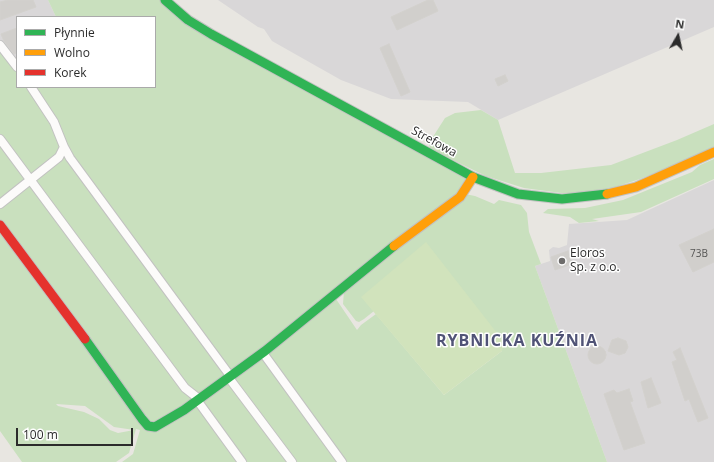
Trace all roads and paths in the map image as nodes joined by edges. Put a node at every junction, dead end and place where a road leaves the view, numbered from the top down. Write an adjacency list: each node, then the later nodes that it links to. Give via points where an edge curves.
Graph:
1 (165, 0): 8 (street, Strefowa, via 205,31)
2 (0, 45): 3 (street)
3 (16, 66)
4 (32, 88): 6 (street, via 54,122)
5 (0, 139): 9 (street)
6 (64, 147): 9 (street, via 58,157); 13 (street)
7 (714, 152): 8 (street, Strefowa, via 636,187 587,198 535,197 501,189)
8 (473, 177): 12 (street, via 460,197 402,239)
9 (31, 180): 10 (street); 14 (street, via 185,388)
10 (0, 204)
11 (0, 225): 14 (street, via 148,426 161,425)
12 (263, 353): 13 (street); 17 (street)
13 (230, 378): 14 (street); 16 (street)
14 (198, 400): 15 (street)
15 (242, 462)
16 (292, 462)
17 (342, 462)

